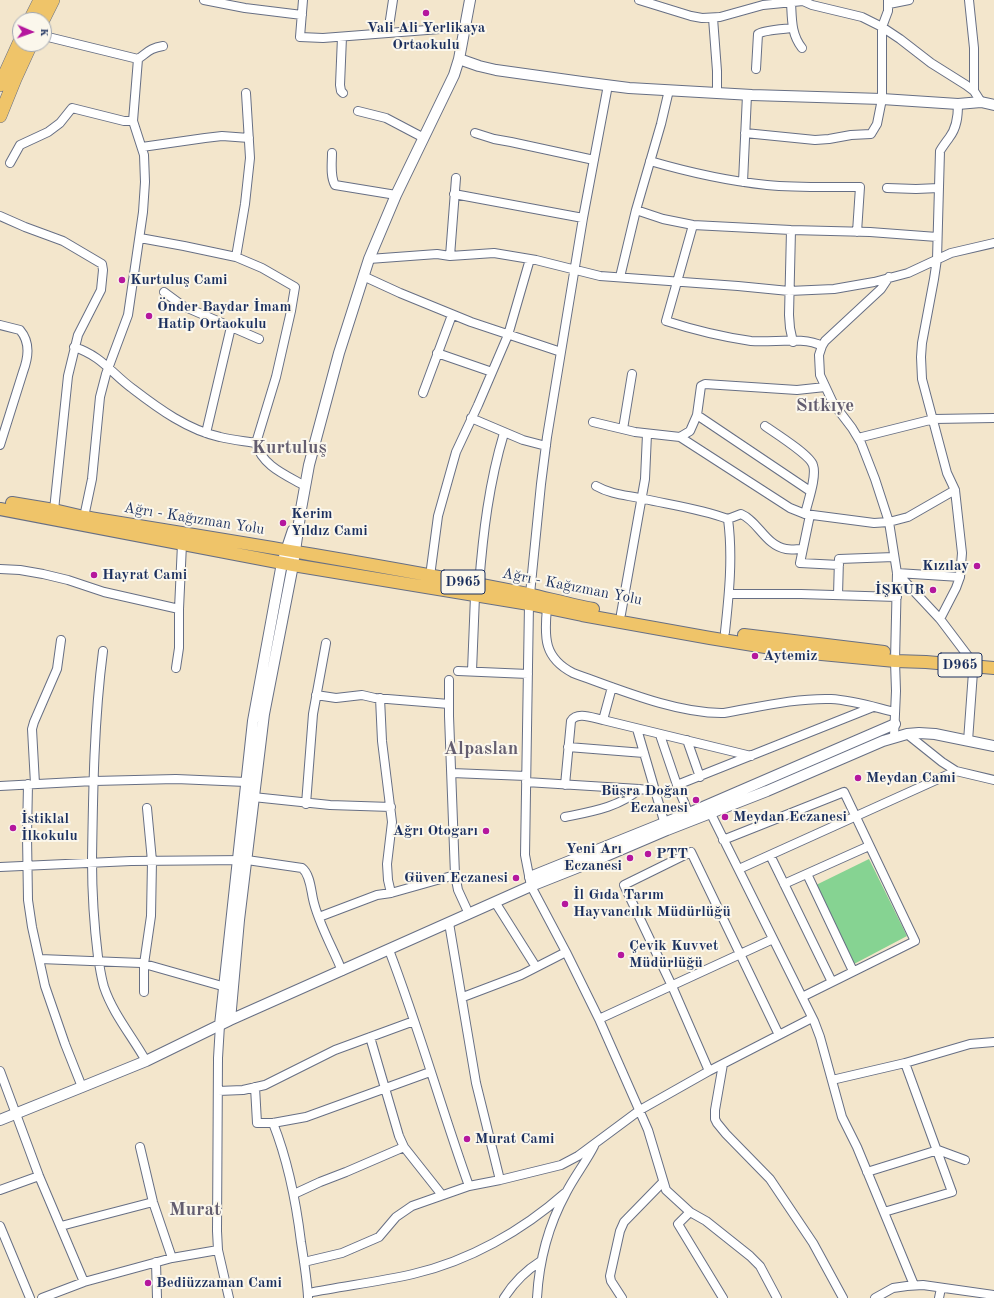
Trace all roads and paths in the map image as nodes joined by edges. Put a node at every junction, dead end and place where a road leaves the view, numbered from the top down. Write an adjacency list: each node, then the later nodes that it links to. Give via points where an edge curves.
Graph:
1 (40, 0): 13 (highway)
2 (52, 0): 14 (highway)
3 (204, 0): 15 (street)
4 (303, 0): 15 (street)
5 (394, 0): 20 (street)
6 (470, 0): 17 (street)
7 (639, 0): 16 (street, via 691,16)
8 (909, 0): 12 (street)
9 (970, 0): 33 (street)
10 (803, 1): 11 (street); 18 (street, via 862,17)
11 (791, 2): 16 (street, via 763,4); 19 (street)
12 (888, 2): 18 (street, via 888,11)
13 (34, 12)
14 (47, 12)
15 (302, 15): 21 (street, via 300,37)
16 (713, 18): 36 (street)
17 (466, 27): 20 (street); 28 (street)
18 (882, 27): 33 (street); 38 (street)
19 (792, 28): 24 (street); 29 (street, via 763,31 758,34)
20 (388, 33): 21 (street)
21 (342, 36): 35 (street, via 340,85)
22 (52, 38): 27 (street)
23 (163, 46): 27 (street, via 147,51)
24 (802, 48)
25 (15, 52): 30 (highway)
26 (27, 52): 43 (highway)
27 (138, 59): 44 (street)
28 (460, 59): 31 (street, via 496,70); 48 (street)
29 (756, 69)
30 (0, 85)
31 (608, 85): 32 (street); 51 (street)
32 (669, 90): 36 (street); 52 (street)
33 (974, 91): 39 (street)
34 (246, 93): 47 (street)
35 (343, 93)
36 (717, 93): 37 (street)
37 (747, 95): 38 (street); 46 (street)
38 (882, 99): 40 (street); 46 (street, via 877,124 871,134 815,140)
39 (981, 102): 40 (street); 41 (street)
40 (958, 104): 57 (street, via 954,132 940,151)
41 (994, 105)
42 (358, 111): 48 (street, via 386,118)
43 (0, 116)
44 (133, 121): 49 (street); 53 (street, via 72,108 48,132 20,145)
45 (475, 133): 51 (street, via 494,140)
46 (745, 133): 55 (street)
47 (249, 138): 49 (street, via 222,136); 70 (street, via 250,158)
48 (424, 138): 59 (street)
49 (142, 147): 67 (street, via 145,182)
50 (332, 153): 59 (street, via 333,182 338,187)
51 (594, 160): 62 (street)
52 (650, 161): 55 (street, via 698,174); 60 (street)
53 (10, 163)
54 (456, 178): 58 (street)
55 (743, 182): 65 (street, via 804,187 860,187)
56 (887, 188): 57 (street)
57 (939, 188): 66 (street)
58 (454, 194): 62 (street); 69 (street)
59 (396, 195): 71 (street)
60 (636, 210): 63 (street); 76 (street)
61 (0, 216): 88 (street, via 64,241 102,264 101,290)
62 (583, 218): 74 (street)
63 (693, 225): 64 (street); 78 (street)
64 (791, 230): 65 (street); 79 (street)
65 (857, 232): 66 (street)
66 (937, 237): 73 (street)
67 (140, 238): 70 (street); 91 (street, via 128,315)
68 (994, 243): 73 (street, via 951,253)
69 (450, 256): 71 (street, via 437,254); 72 (street, via 494,253)
70 (236, 257): 108 (street, via 295,287 276,377)
71 (369, 259): 75 (street)
72 (530, 259): 74 (street); 84 (street)
73 (937, 260): 77 (street, via 908,273); 99 (street, via 921,357 922,379)
74 (575, 270): 76 (street, via 600,276); 89 (street)
75 (363, 276): 81 (street); 111 (street, via 337,360)
76 (620, 277): 78 (street)
77 (889, 277): 79 (street, via 834,290); 87 (street, via 881,289)
78 (678, 282): 79 (street); 86 (street, via 666,321 718,335 768,342)
79 (789, 291): 86 (street, via 790,328)
80 (164, 292): 83 (street, via 183,306)
81 (452, 315): 84 (street); 90 (street)
82 (0, 325): 109 (street, via 20,330 26,341 27,350 24,372)
83 (231, 327): 85 (street); 103 (street)
84 (508, 334): 89 (street); 92 (street)
85 (259, 339)
86 (794, 342): 87 (street, via 815,342)
87 (822, 346): 94 (street, via 819,366)
88 (74, 347): 91 (street, via 87,351); 118 (street, via 68,376)
89 (561, 352): 110 (street)
90 (437, 353): 92 (street); 95 (street)
91 (108, 366): 103 (street, via 152,404 191,428); 120 (street, via 100,397 92,479)
92 (492, 372): 97 (street)
93 (632, 374): 102 (street)
94 (825, 387): 96 (street, via 797,390 705,384 701,386); 107 (street)
95 (422, 393)
96 (697, 415): 106 (street, via 690,431); 114 (street)
97 (471, 418): 104 (street); 131 (street, via 445,486)
98 (994, 418): 99 (street)
99 (934, 419): 107 (street); 113 (street)
100 (593, 422): 102 (street)
101 (765, 426): 114 (street, via 810,459 814,470)
102 (623, 429): 105 (street)
103 (206, 433): 108 (street)
104 (504, 433): 110 (street); 133 (street, via 490,490)
105 (647, 434): 106 (street); 115 (street, via 645,479)
106 (680, 437): 119 (street, via 790,508)
107 (858, 438): 122 (street)
108 (256, 443): 111 (street, via 267,463)
109 (0, 445)
110 (546, 446): 137 (street)
111 (305, 486): 125 (street)
112 (596, 486): 115 (street, via 614,494)
113 (955, 490): 122 (street, via 908,517); 132 (street, via 962,553)
114 (810, 491): 119 (street)
115 (641, 498): 121 (street, via 709,512); 140 (street)
116 (0, 501): 118 (main road, Ağrı - Kağızman Yolu / D965)
117 (0, 509): 123 (main road, Ağrı - Kağızman Yolu / D965)
118 (54, 510): 120 (main road, Ağrı - Kağızman Yolu / D965)
119 (808, 514): 122 (street); 124 (street)
120 (84, 517): 125 (main road, Ağrı - Kağızman Yolu / D965)
121 (728, 520): 124 (street, via 741,514 748,516 773,543 785,549); 134 (street)
122 (889, 522): 126 (street)
123 (182, 544): 127 (main road, Ağrı - Kağızman Yolu / D965); 139 (street)
124 (802, 549): 128 (street, via 800,563)
125 (291, 551): 127 (street); 131 (main road, Ağrı - Kağızman Yolu / D965)
126 (894, 557): 128 (street, via 840,559); 130 (street)
127 (288, 564): 133 (main road, Ağrı - Kağızman Yolu / D965); 180 (street, via 253,721); 187 (street)
128 (839, 565): 135 (street)
129 (0, 569): 139 (street, via 43,574 104,592)
130 (897, 573): 132 (street); 136 (street); 141 (street)
131 (430, 576): 133 (main road, Ağrı - Kağızman Yolu / D965)
132 (960, 578): 141 (street)
133 (477, 591): 137 (main road, Ağrı - Kağızman Yolu / D965); 152 (street)
134 (729, 594): 135 (street); 142 (street)
135 (838, 595): 136 (street)
136 (897, 597): 146 (street)
137 (529, 599): 138 (main road, Ağrı - Kağızman Yolu / D965); 140 (main road, Ağrı - Kağızman Yolu / D965); 153 (street)
138 (547, 608): 146 (main road, Ağrı - Kağızman Yolu / D965, via 790,651); 156 (street, via 546,639 550,653 557,662 574,673)
139 (179, 609): 149 (street)
140 (621, 614): 142 (main road, Ağrı - Kağızman Yolu / D965)
141 (940, 619): 148 (street)
142 (725, 632): 146 (main road, Ağrı - Kağızman Yolu / D965)
143 (61, 640): 181 (street, via 57,669 32,729)
144 (326, 643): 157 (street)
145 (103, 651): 179 (street, via 97,698)
146 (895, 658): 148 (main road); 150 (main road, Ağrı - Kağızman Yolu / D965); 161 (street)
147 (994, 662): 148 (main road)
148 (972, 666): 154 (main road); 169 (street)
149 (176, 668)
150 (994, 668)
151 (458, 671): 152 (street)
152 (472, 671): 153 (street)
153 (528, 674): 177 (street)
154 (994, 674)
155 (449, 680): 159 (street)
156 (612, 687): 160 (street, via 666,704 714,713 814,699 833,699); 162 (street)
157 (316, 695): 158 (street, via 336,698 362,695); 188 (street)
158 (380, 698): 159 (street); 189 (street, via 382,741)
159 (449, 704): 175 (street)
160 (873, 706): 161 (street); 173 (street)
161 (895, 712): 163 (street)
162 (603, 720): 164 (street); 170 (street, via 580,716 573,718)
163 (895, 724): 167 (street); 191 (street)
164 (637, 729): 166 (street); 172 (street)
165 (906, 734): 167 (street); 169 (street, via 935,734); 174 (street)
166 (660, 735): 168 (street); 183 (street)
167 (894, 737): 191 (street, via 767,791)
168 (687, 740): 173 (street); 176 (street)
169 (968, 741): 171 (street)
170 (568, 746): 172 (street); 182 (street)
171 (994, 746)
172 (644, 754): 186 (street)
173 (752, 756): 176 (street)
174 (956, 771): 178 (street); 194 (street)
175 (452, 773): 177 (street); 206 (street)
176 (700, 776): 183 (street)
177 (526, 779): 182 (street); 207 (street, via 525,855)
178 (994, 780)
179 (94, 781): 180 (street, via 176,779); 181 (street); 201 (street)
180 (246, 782): 199 (street)
181 (32, 784): 184 (street); 202 (street)
182 (565, 785): 185 (street)
183 (678, 785): 193 (street)
184 (0, 786)
185 (639, 789): 186 (street); 192 (street, via 631,796 606,807)
186 (655, 791): 195 (street)
187 (253, 797): 188 (street); 199 (street)
188 (306, 804): 189 (street)
189 (391, 806): 209 (street, via 392,822 387,864)
190 (147, 808): 200 (street)
191 (708, 809): 193 (street); 196 (street)
192 (565, 817)
193 (690, 817): 195 (street)
194 (856, 817): 196 (street, via 844,792); 197 (street); 198 (street)
195 (666, 827): 207 (street, via 599,859)
196 (723, 840): 204 (street)
197 (869, 846): 205 (street); 223 (street, via 915,941)
198 (770, 855): 204 (street); 208 (street)
199 (242, 860): 200 (street); 212 (street, via 294,866 305,870); 226 (street, via 239,920)
200 (152, 861): 201 (street); 220 (street, via 151,925)
201 (92, 862): 202 (street); 219 (street, via 92,900)
202 (27, 865): 203 (street); 218 (street, via 28,900)
203 (0, 867)
204 (739, 869): 214 (street)
205 (808, 874): 208 (street); 223 (street)
206 (455, 875): 209 (street); 211 (street, via 458,890)
207 (530, 881): 210 (street); 216 (street)
208 (784, 884): 224 (street)
209 (391, 893): 212 (street, via 377,895)
210 (495, 902): 211 (street); 221 (street)
211 (469, 914): 213 (street)
212 (319, 917): 222 (street)
213 (449, 924): 215 (street); 228 (street)
214 (772, 939): 217 (street); 229 (street)
215 (390, 950): 222 (street); 233 (street)
216 (566, 952): 221 (street); 231 (street)
217 (740, 954): 225 (street); 225 (street, via 691,852 624,885); 235 (street)
218 (40, 959): 219 (street); 245 (street, via 45,986)
219 (99, 961): 220 (street); 238 (street, via 104,989 113,1009)
220 (144, 964): 226 (street); 227 (street)
221 (536, 967): 228 (street)
222 (342, 971): 232 (street)
223 (853, 971): 224 (street)
224 (832, 982): 229 (street)
225 (672, 986): 231 (street); 242 (street)
226 (229, 988): 232 (street); 234 (street)
227 (144, 992)
228 (462, 997): 260 (street, via 476,1083)
229 (802, 997): 230 (street)
230 (812, 1018): 235 (street); 244 (street)
231 (599, 1019): 249 (street)
232 (230, 1020): 234 (street)
233 (414, 1021): 236 (street); 243 (street)
234 (220, 1025): 238 (street); 248 (street)
235 (779, 1035): 240 (street)
236 (370, 1037): 246 (street, via 335,1050); 247 (street)
237 (994, 1042): 239 (street, via 960,1047)
238 (146, 1061): 245 (street)
239 (905, 1062): 244 (street); 256 (street)
240 (723, 1064): 242 (street); 291 (street, via 715,1110 717,1123 770,1179 813,1243)
241 (0, 1071): 250 (street)
242 (709, 1071): 249 (street)
243 (430, 1072): 247 (street); 262 (street)
244 (832, 1080): 258 (street, via 842,1117)
245 (82, 1087): 250 (street)
246 (255, 1087): 248 (street); 252 (street, via 257,1123)
247 (385, 1088): 252 (street, via 306,1117); 255 (street)
248 (218, 1091): 272 (street)
249 (640, 1110): 253 (street); 261 (street)
250 (16, 1114): 251 (street); 259 (street)
251 (0, 1120)
252 (273, 1123): 265 (street, via 282,1145)
253 (596, 1142): 260 (street, via 561,1165); 264 (street)
254 (140, 1147): 267 (street)
255 (404, 1147): 265 (street); 266 (street)
256 (938, 1150): 257 (street); 258 (street); 269 (street, via 952,1192)
257 (965, 1160)
258 (867, 1172): 269 (street)
259 (39, 1176): 263 (street); 271 (street)
260 (500, 1180): 262 (street)
261 (663, 1182): 268 (street, via 666,1190); 288 (street, via 628,1216 621,1227 610,1276)
262 (469, 1186): 266 (street)
263 (0, 1190)
264 (565, 1193): 274 (street, via 554,1217); 281 (street, via 529,1222 470,1254 413,1274)
265 (294, 1194): 276 (street)
266 (442, 1195): 276 (street, via 412,1206 396,1217 380,1237 342,1254)
267 (153, 1202): 271 (street); 273 (street)
268 (690, 1212): 289 (street, via 678,1224); 290 (street, via 750,1256 760,1266)
269 (884, 1212): 278 (street)
270 (0, 1226): 282 (street)
271 (61, 1226): 277 (street)
272 (218, 1250): 273 (street); 285 (street)
273 (172, 1258): 275 (street)
274 (540, 1261): 286 (street, via 521,1275); 287 (street)
275 (156, 1262): 277 (street); 284 (street)
276 (304, 1262): 281 (street)
277 (84, 1282): 283 (street)
278 (914, 1285): 279 (street); 292 (street, via 893,1288)
279 (941, 1288): 280 (street); 293 (street)
280 (994, 1295)
281 (308, 1296)
282 (30, 1298)
283 (42, 1298)
284 (157, 1298)
285 (229, 1298)
286 (504, 1298)
287 (537, 1298)
288 (622, 1298)
289 (723, 1298)
290 (777, 1298)
291 (843, 1298)
292 (875, 1298)
293 (939, 1298)

